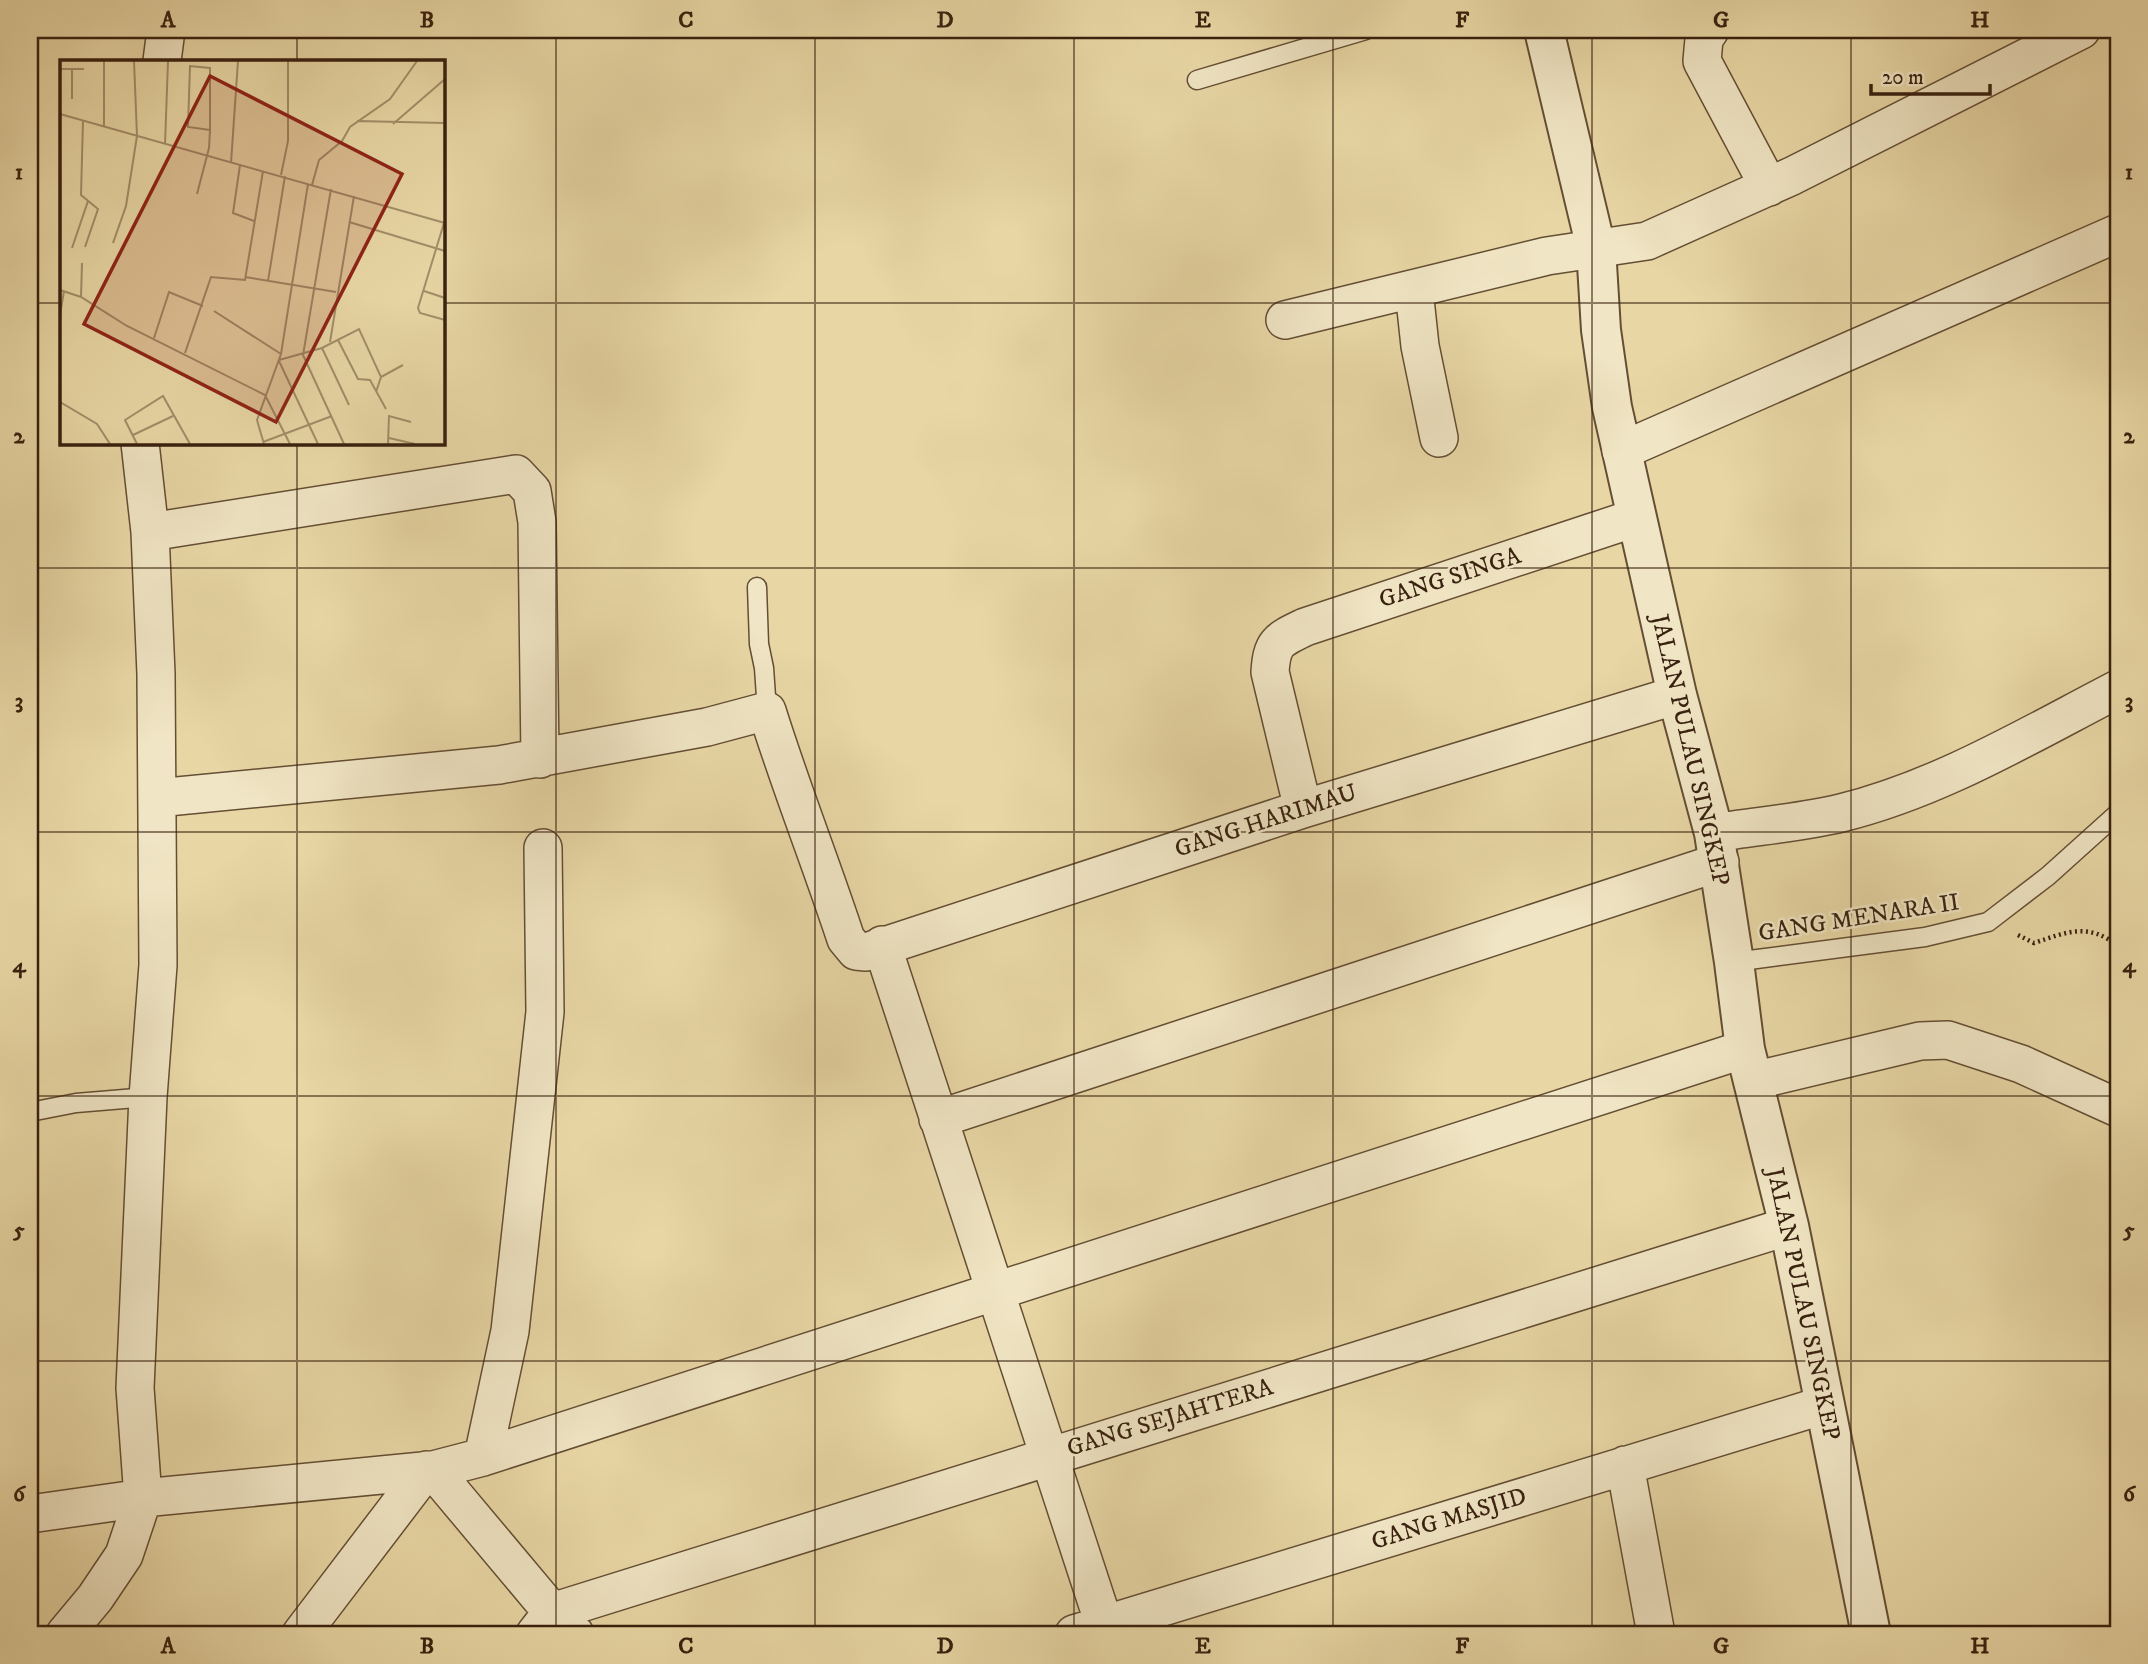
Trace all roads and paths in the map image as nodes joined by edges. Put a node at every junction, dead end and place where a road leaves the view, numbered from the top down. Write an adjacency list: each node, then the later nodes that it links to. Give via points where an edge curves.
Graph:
1 (166, 30): 6 (street)
2 (1366, 30): 7 (lane)
3 (1544, 30): 10 (street, JALAN PULAU SINGKEP)
4 (1710, 30): 8 (street, via 1704,39 1702,61)
5 (2081, 30): 8 (street)
6 (162, 60)
7 (1197, 80)
8 (1769, 187): 10 (street, via 1647,241)
9 (2118, 233): 15 (street)
10 (1596, 248): 11 (street); 15 (street, JALAN PULAU SINGKEP, via 1601,330)
11 (1414, 290): 12 (street); 13 (street)
12 (1285, 320)
13 (1439, 438)
14 (140, 444): 17 (street)
15 (1621, 451): 16 (street, JALAN PULAU SINGKEP)
16 (1635, 518): 20 (street, JALAN PULAU SINGKEP); 24 (street, GANG SINGA, via 1284,637 1272,650 1270,672)
17 (150, 532): 22 (street, via 516,474 532,491 537,522); 23 (street)
18 (757, 587): 21 (lane)
19 (2118, 689): 26 (street, via 1972,764 1896,796)
20 (1677, 695): 24 (street, GANG HARIMAU); 26 (street, JALAN PULAU SINGKEP)
21 (767, 711): 22 (street); 30 (street, via 846,939)
22 (540, 759): 23 (street)
23 (157, 798): 33 (street, via 158,965)
24 (1303, 809): 30 (street, GANG HARIMAU)
25 (2118, 813): 28 (lane, GANG MENARA II, via 2049,876)
26 (1717, 847): 31 (street, JALAN PULAU SINGKEP); 36 (street)
27 (543, 848): 41 (street, via 545,1012 510,1331)
28 (1988, 922): 29 (path, via 2034,943 2070,930 2095,932); 31 (lane, GANG MENARA II, via 1925,937)
29 (2118, 946)
30 (869, 948): 36 (street)
31 (1734, 962): 32 (street, JALAN PULAU SINGKEP)
32 (1749, 1065): 34 (street, via 1948,1040 2021,1064); 37 (street, JALAN PULAU SINGKEP); 38 (street)
33 (148, 1097): 35 (lane); 44 (street, via 135,1388)
34 (2118, 1108)
35 (30, 1112)
36 (939, 1119): 38 (street)
37 (1789, 1226): 39 (street, JALAN PULAU SINGKEP); 40 (street, GANG SEJAHTERA)
38 (993, 1290): 40 (street); 41 (street)
39 (1824, 1405): 42 (street, GANG MASJID); 51 (street, JALAN PULAU SINGKEP)
40 (1048, 1456): 46 (street, GANG SEJAHTERA); 47 (street)
41 (483, 1457): 43 (street)
42 (1625, 1465): 47 (street, GANG MASJID); 50 (street)
43 (429, 1470): 44 (street); 46 (street); 49 (street)
44 (143, 1498): 45 (street); 48 (street, via 124,1555)
45 (30, 1514)
46 (554, 1627)
47 (1089, 1629)
48 (65, 1634)
49 (301, 1634)
50 (1656, 1634)
51 (1871, 1634)

